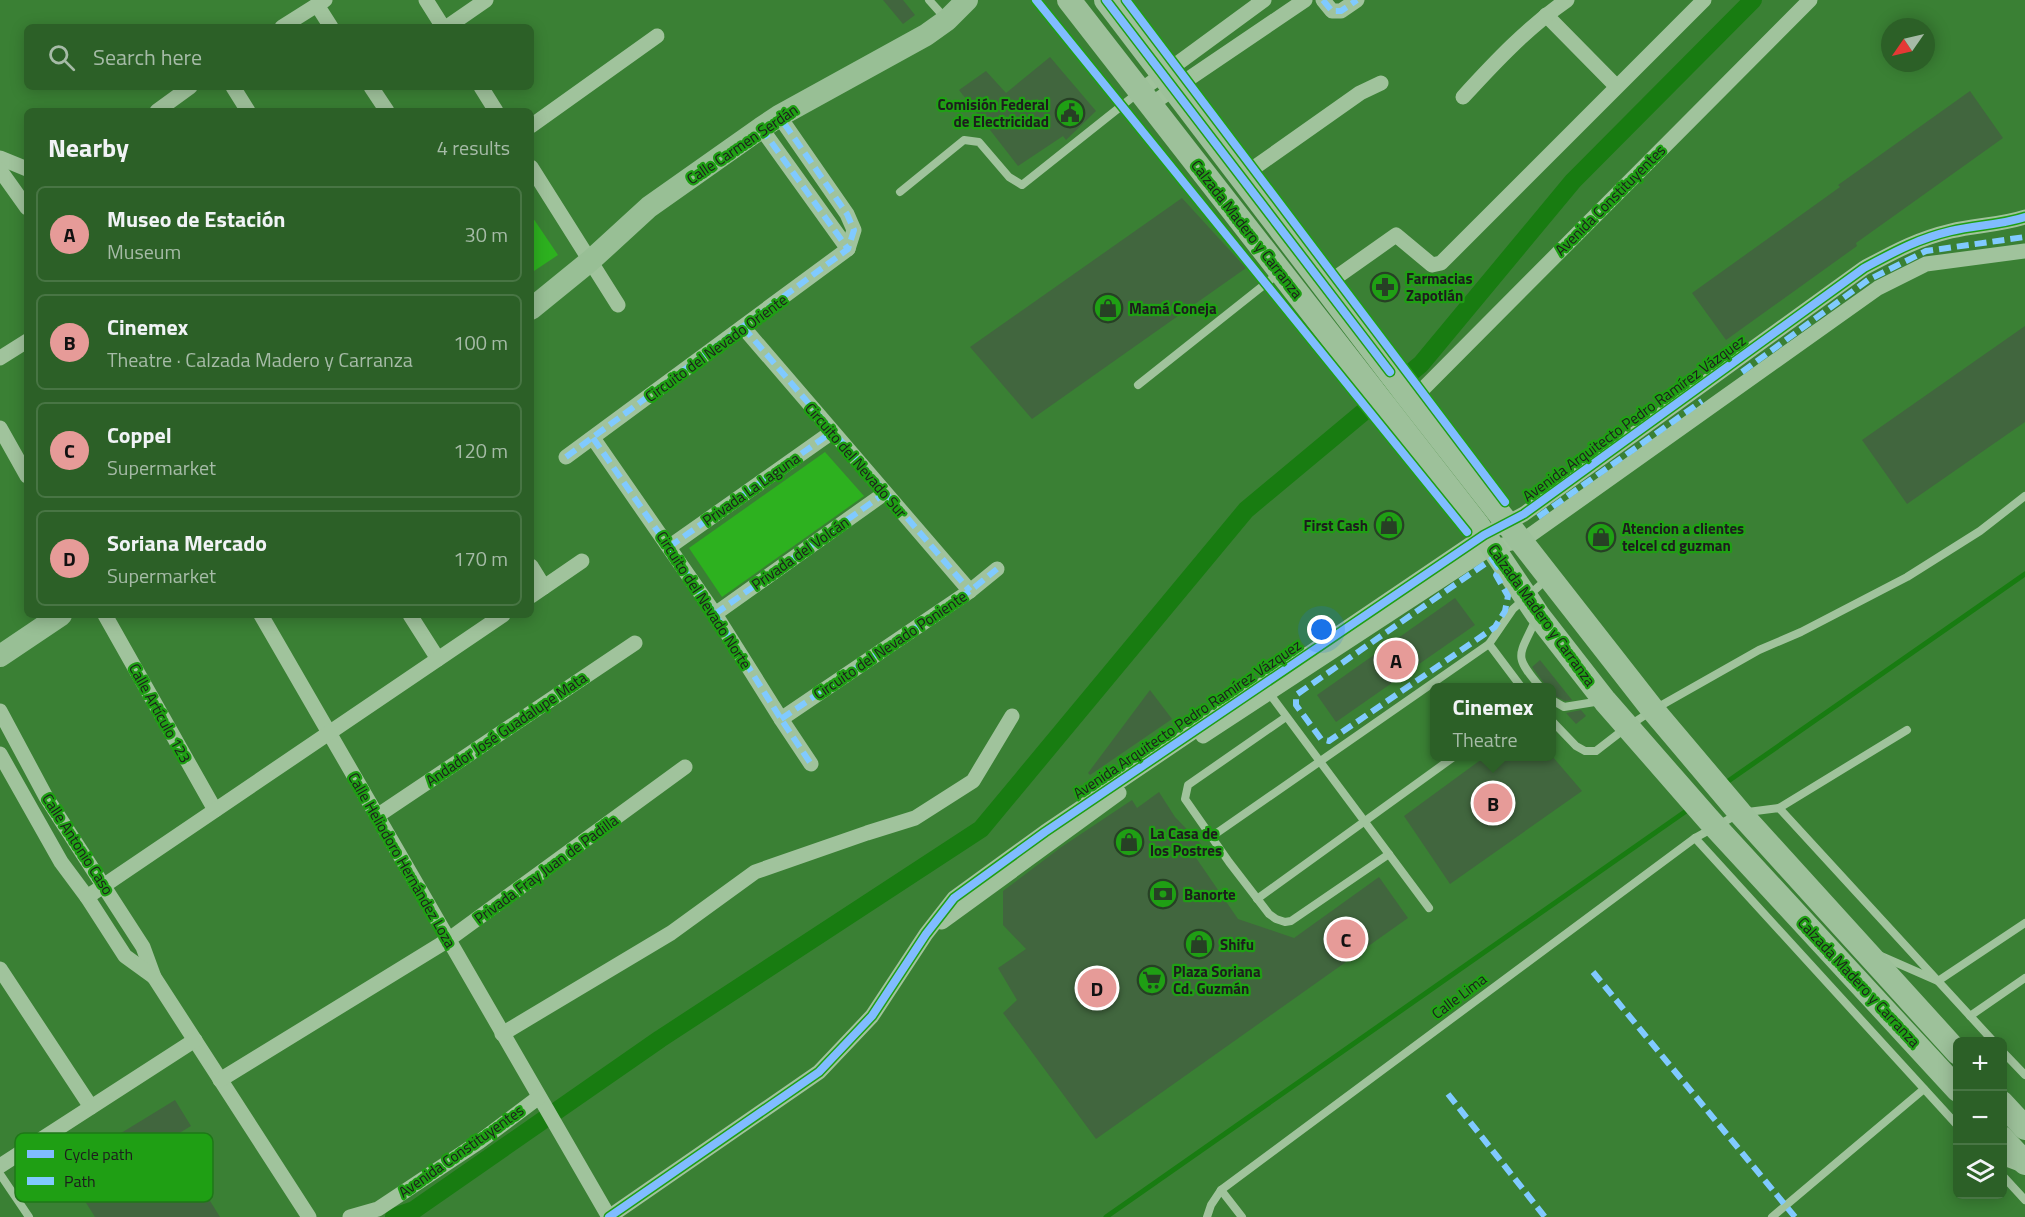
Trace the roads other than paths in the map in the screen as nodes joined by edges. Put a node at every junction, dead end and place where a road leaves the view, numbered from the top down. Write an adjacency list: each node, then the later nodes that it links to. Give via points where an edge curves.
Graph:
1 (426, 0): 19 (street)
2 (486, 0): 20 (street)
3 (929, 0): 16 (lane)
4 (967, 0): 16 (street, Calle Carmen Serdán)
5 (1069, 0): 30 (main road, Calzada Madero y Carranza)
6 (1106, 0): 22 (main road, Calzada Madero y Carranza)
7 (1264, 0): 22 (street)
8 (1305, 0): 22 (street)
9 (1323, 0): 10 (street, via 1332,11 1341,11)
10 (1357, 0)
11 (1567, 0): 15 (street)
12 (1704, 0): 24 (street)
13 (1810, 0): 62 (street, Avenida Constituyentes)
14 (321, 3): 17 (street); 18 (street)
15 (1546, 15): 24 (street); 29 (street)
16 (947, 20): 35 (street, Calle Carmen Serdán)
17 (287, 24)
18 (330, 24)
19 (443, 24)
20 (450, 24)
21 (657, 36): 36 (street)
22 (1168, 81): 30 (street); 41 (main road, Calzada Madero y Carranza)
23 (1381, 83): 41 (street, via 1360,93)
24 (1616, 86): 51 (street, via 1441,263 1432,265 1396,235)
25 (186, 90): 31 (street)
26 (235, 90): 32 (street)
27 (373, 90): 33 (street)
28 (483, 90): 34 (street)
29 (1463, 97)
30 (1145, 98): 42 (lane, via 1022,184 1009,177 979,141 964,140); 46 (main road, Calzada Madero y Carranza)
31 (161, 108)
32 (246, 108)
33 (385, 108)
34 (494, 108)
35 (770, 122): 47 (street); 47 (street, via 848,214 854,230); 49 (street, Calle Carmen Serdán, via 649,207)
36 (534, 124)
37 (0, 158): 38 (street)
38 (24, 168)
39 (0, 170): 43 (street)
40 (534, 172): 49 (street)
41 (1241, 177): 44 (main road, Calzada Madero y Carranza)
42 (900, 192)
43 (24, 200)
44 (1267, 211): 46 (main road); 51 (main road, Calzada Madero y Carranza)
45 (2025, 217): 59 (street, Avenida Arquitecto Pedro Ramírez Vázquez, via 1952,230 1912,242 1864,268)
46 (1246, 227): 50 (main road, Calzada Madero y Carranza)
47 (848, 249): 54 (street, Circuito del Nevado Oriente)
48 (2025, 251): 61 (street, Avenida Arquitecto Pedro Ramírez Vázquez, via 1926,264 1878,288)
49 (590, 261): 52 (street); 53 (street, Calle Carmen Serdán)
50 (1281, 273): 57 (main road, Calzada Madero y Carranza); 60 (lane)
51 (1324, 286): 55 (main road, Calzada Madero y Carranza)
52 (618, 305)
53 (534, 307)
54 (743, 327): 64 (street, Circuito del Nevado Sur); 65 (street, Circuito del Nevado Oriente)
55 (1360, 333): 57 (main road); 62 (main road, Calzada Madero y Carranza)
56 (24, 343): 58 (street)
57 (1340, 349): 71 (main road, Calzada Madero y Carranza)
58 (0, 358)
59 (1714, 376): 61 (street); 70 (street, Avenida Arquitecto Pedro Ramírez Vázquez, via 1524,514)
60 (1138, 386)
61 (1727, 395): 70 (street, Avenida Arquitecto Pedro Ramírez Vázquez)
62 (1409, 398): 70 (main road, Calzada Madero y Carranza)
63 (0, 428): 67 (street)
64 (832, 432): 68 (street, Circuito del Nevado Sur); 72 (street, Privada La Laguna)
65 (593, 438): 66 (street, Circuito del Nevado Oriente); 72 (street, Circuito del Nevado Norte)
66 (566, 457)
67 (24, 471)
68 (885, 493): 78 (street, Circuito del Nevado Sur); 81 (street, Privada del Volcán)
69 (2025, 496): 98 (lane, via 1980,531 1907,577 1760,650)
70 (1515, 532): 71 (street, Avenida Arquitecto Pedro Ramírez Vázquez); 71 (street, Avenida Arquitecto Pedro Ramírez Vázquez); 76 (main road, Calzada Madero y Carranza)
71 (1488, 541): 80 (main road, Calzada Madero y Carranza); 95 (street, Avenida Arquitecto Pedro Ramírez Vázquez); 125 (street, Avenida Arquitecto Pedro Ramírez Vázquez, via 1045,832 954,898)
72 (669, 547): 81 (street, Circuito del Nevado Norte)
73 (582, 561): 77 (street)
74 (997, 569): 78 (street, Circuito del Nevado Poniente)
75 (534, 571): 77 (street)
76 (1549, 577): 80 (lane); 98 (main road, Calzada Madero y Carranza)
77 (544, 587): 79 (street)
78 (970, 591): 102 (street, Circuito del Nevado Poniente)
79 (534, 594)
80 (1532, 606): 88 (lane, via 1513,609); 93 (lane, via 1520,659); 96 (main road, Calzada Madero y Carranza)
81 (715, 614): 102 (street, Circuito del Nevado Norte)
82 (57, 618): 89 (street)
83 (107, 618): 114 (street, Calle Artículo 123)
84 (263, 618): 106 (street, Calle Heliodoro Hernández Loza)
85 (412, 618): 90 (street)
86 (499, 618): 90 (street)
87 (635, 643): 115 (street, Andador José Guadalupe Mata)
88 (1489, 644): 91 (lane); 92 (lane)
89 (0, 656)
90 (438, 659): 106 (street)
91 (1433, 683)
92 (1519, 683)
93 (1537, 683)
94 (1430, 685): 108 (lane)
95 (1269, 693): 101 (lane); 125 (street, Avenida Arquitecto Pedro Ramírez Vázquez, via 1153,769)
96 (1605, 701): 97 (lane, via 1564,707); 104 (main road, Calzada Madero y Carranza)
97 (1556, 703)
98 (1653, 710): 104 (lane); 112 (main road, Calzada Madero y Carranza)
99 (0, 711): 120 (street, Calle Antonio Caso, via 46,797)
100 (1012, 716): 133 (street, via 973,781 915,818 755,872 671,933)
101 (1286, 717): 108 (lane); 118 (lane, via 1188,784 1185,799)
102 (781, 719): 110 (street, Circuito del Nevado Norte)
103 (1556, 725): 104 (lane, via 1585,751 1596,752)
104 (1627, 727): 117 (main road, Calzada Madero y Carranza, via 1668,774)
105 (1907, 730): 113 (lane)
106 (329, 733): 114 (street); 115 (street, Calle Heliodoro Hernández Loza)
107 (0, 754): 121 (street, Calle Antonio Caso, via 61,862)
108 (1320, 761): 116 (lane); 118 (lane)
109 (1448, 761): 116 (lane)
110 (812, 764)
111 (685, 767): 126 (street, Privada Fray Juan de Padilla)
112 (1736, 808): 113 (lane, Calle Lima); 117 (lane, Calle Lima); 127 (main road, Calzada Madero y Carranza)
113 (1779, 808): 131 (lane)
114 (215, 810): 120 (street)
115 (377, 816): 126 (street, Calle Heliodoro Hernández Loza)
116 (1365, 821): 119 (lane); 122 (lane)
117 (1706, 828): 140 (main road, Calzada Madero y Carranza); 141 (lane); 156 (lane, Calle Lima)
118 (1211, 837): 122 (lane)
119 (1389, 854): 122 (lane, via 1291,921 1276,919); 123 (lane)
120 (105, 885): 121 (street); 129 (street, Calle Antonio Caso, via 143,947)
121 (87, 897): 129 (street, Calle Antonio Caso, via 125,956)
122 (1257, 899)
123 (1429, 908)
124 (2025, 923): 131 (lane)
125 (926, 934): 163 (street, Avenida Arquitecto Pedro Ramírez Vázquez, via 872,1016 819,1072)
126 (448, 940): 133 (street, Calle Heliodoro Hernández Loza); 139 (street, Privada Fray Juan de Padilla)
127 (1862, 947): 131 (lane); 136 (main road, Calzada Madero y Carranza)
128 (0, 969): 143 (street)
129 (154, 977): 135 (street, Calle Antonio Caso)
130 (2025, 978): 132 (lane)
131 (1938, 981): 132 (lane)
132 (1970, 1016): 134 (lane)
133 (502, 1034): 142 (street, Calle Heliodoro Hernández Loza)
134 (1990, 1037)
135 (195, 1040): 139 (street, Calle Antonio Caso); 143 (street)
136 (1953, 1047)
137 (2007, 1056): 138 (lane)
138 (2025, 1076)
139 (220, 1080): 161 (street, Calle Antonio Caso)
140 (1953, 1085)
141 (1924, 1089): 145 (lane); 166 (lane)
142 (541, 1100): 162 (street, Avenida Constituyentes, via 378,1209); 163 (street, Calle Heliodoro Hernández Loza)
143 (91, 1107): 147 (street)
144 (2007, 1108): 146 (main road)
145 (1953, 1120)
146 (2025, 1128)
147 (51, 1133)
148 (2007, 1143): 151 (main road)
149 (15, 1156): 152 (street)
150 (2007, 1163): 153 (lane)
151 (2025, 1163)
152 (0, 1166)
153 (2025, 1171)
154 (0, 1174): 157 (lane)
155 (2007, 1180): 158 (lane)
156 (1221, 1191): 164 (lane, via 1210,1205); 165 (lane)
157 (15, 1196)
158 (2025, 1200)
159 (19, 1202): 160 (lane)
160 (29, 1217)
161 (309, 1217)
162 (350, 1217)
163 (609, 1217)
164 (1207, 1217)
165 (1242, 1217)
166 (1772, 1217)

